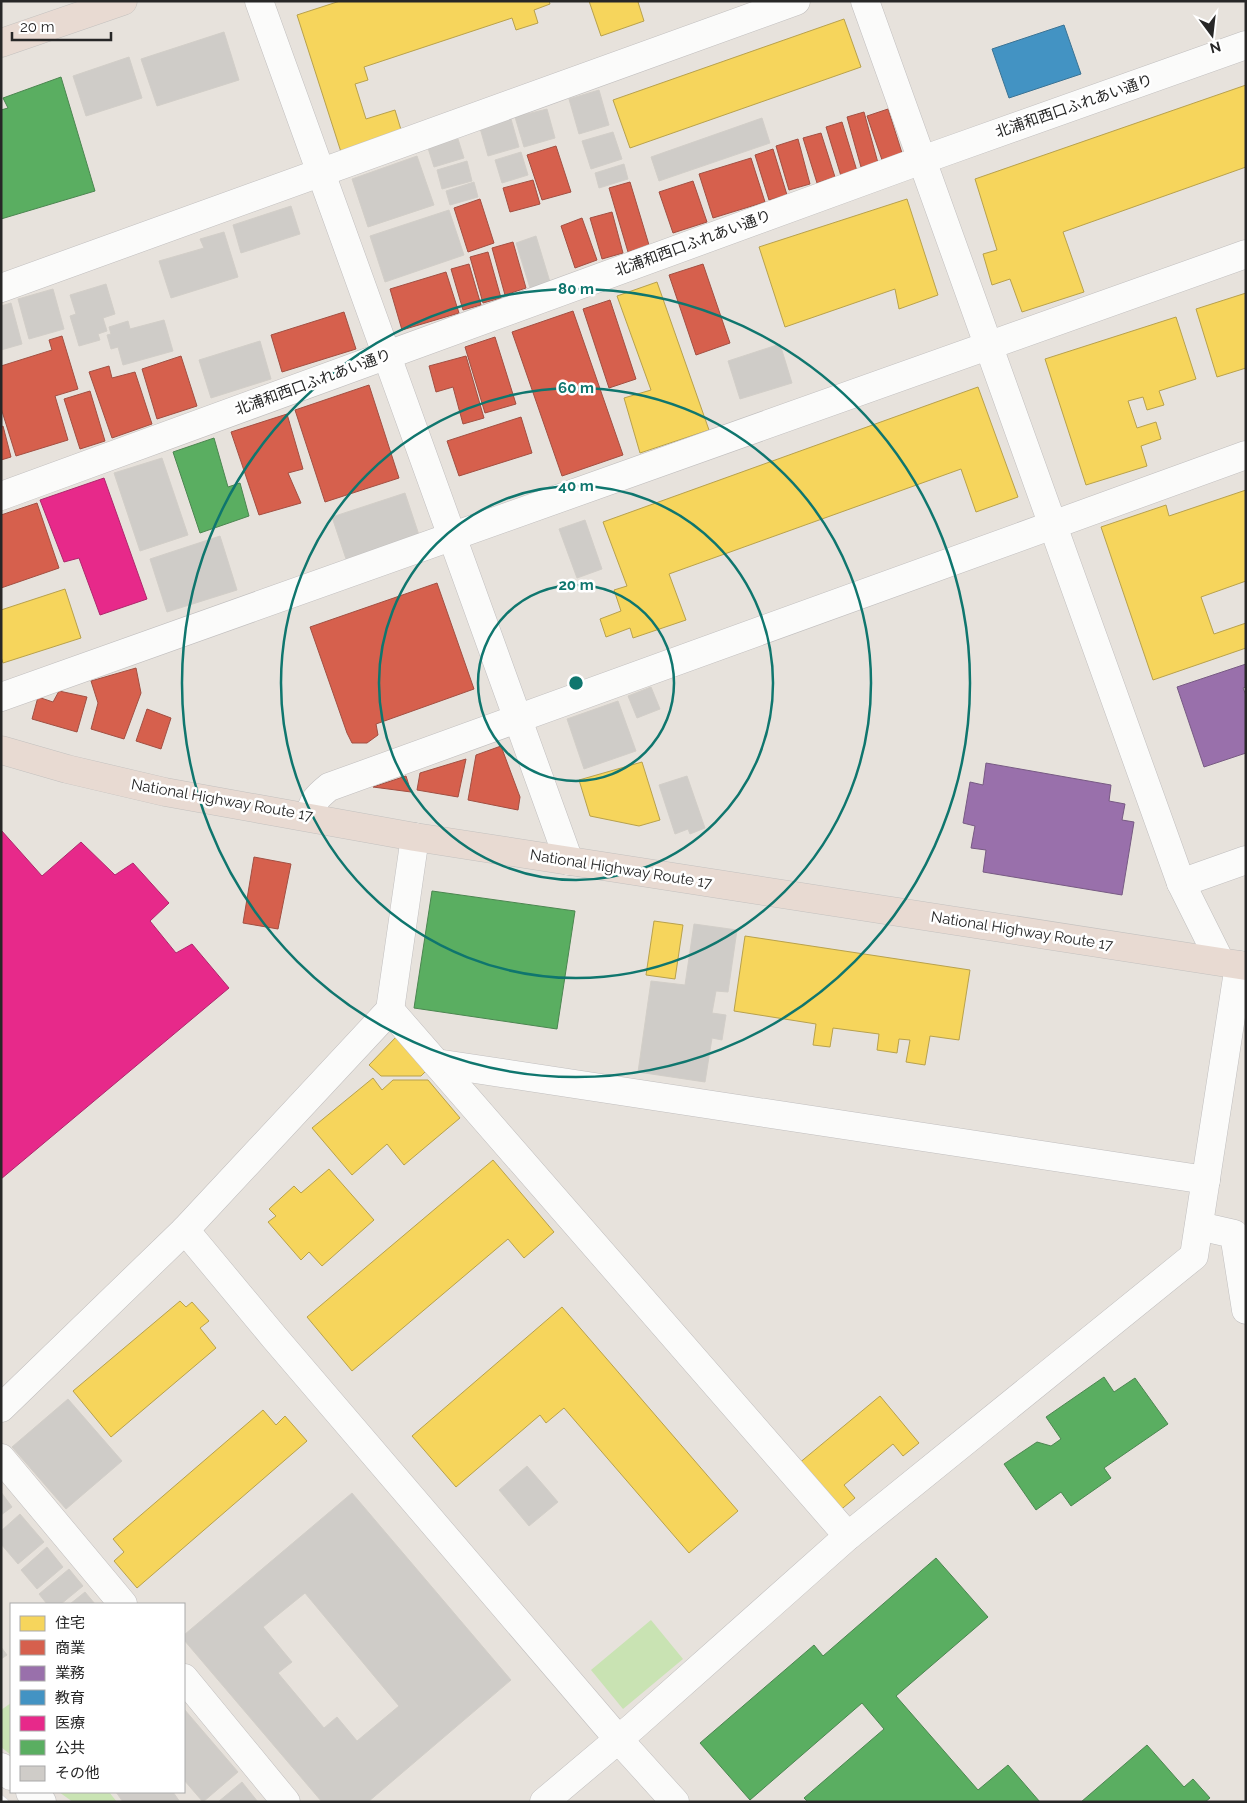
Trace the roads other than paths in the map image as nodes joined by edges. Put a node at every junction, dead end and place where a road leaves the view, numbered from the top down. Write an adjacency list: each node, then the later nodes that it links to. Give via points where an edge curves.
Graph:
1 (123, 1): 5 (highway)
2 (260, 1): 8 (street)
3 (796, 1): 8 (street)
4 (865, 1): 7 (street)
5 (1, 43)
6 (1246, 45): 7 (street, 北浦和西口ふれあい通り)
7 (922, 160): 11 (street); 12 (street, 北浦和西口ふれあい通り)
8 (321, 172): 10 (street); 12 (street)
9 (1246, 254): 11 (street)
10 (1, 288)
11 (988, 346): 15 (street); 16 (street)
12 (387, 355): 14 (street, 北浦和西口ふれあい通り); 16 (street)
13 (1246, 456): 15 (street)
14 (1, 496)
15 (1053, 524): 18 (street); 24 (street)
16 (452, 536): 17 (street); 18 (street)
17 (1, 697)
18 (517, 718): 20 (street, via 329,787 311,806); 23 (street)
19 (1, 750): 20 (highway, National Highway Route 17, via 165,792)
20 (310, 817): 21 (highway, National Highway Route 17)
21 (415, 837): 23 (highway, National Highway Route 17); 26 (street)
22 (1246, 860): 24 (street)
23 (569, 861): 25 (highway, National Highway Route 17)
24 (1181, 883): 25 (street)
25 (1235, 964): 28 (street)
26 (390, 1010): 27 (street); 30 (street)
27 (436, 1063): 28 (street); 34 (street)
28 (1206, 1180): 29 (street)
29 (1199, 1226): 31 (street, via 1234,1234); 34 (street, via 1194,1256)
30 (185, 1230): 32 (street); 37 (street)
31 (1246, 1310)
32 (1, 1408)
33 (1, 1458): 35 (street)
34 (848, 1536): 37 (street)
35 (122, 1603)
36 (185, 1679): 40 (street)
37 (619, 1740): 41 (street); 42 (street)
38 (31, 1793): 39 (street)
39 (42, 1802)
40 (286, 1802)
41 (544, 1802)
42 (675, 1802)

